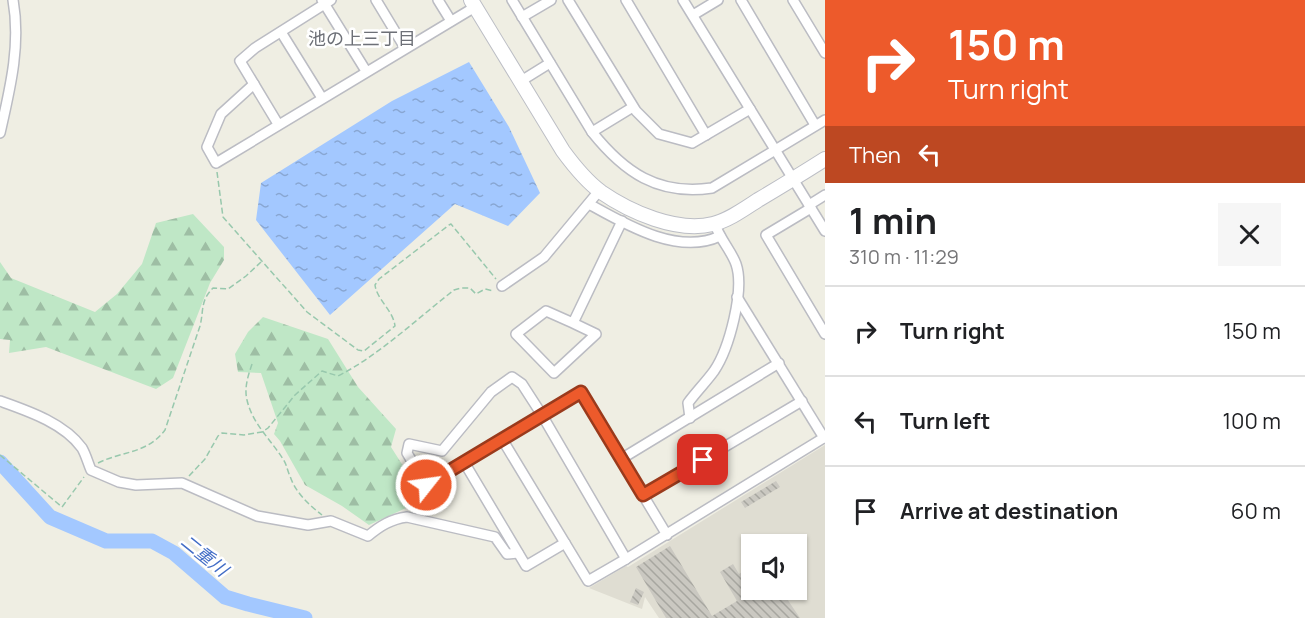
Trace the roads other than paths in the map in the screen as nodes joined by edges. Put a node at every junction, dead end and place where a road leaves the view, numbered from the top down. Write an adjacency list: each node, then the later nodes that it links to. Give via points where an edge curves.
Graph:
1 (13, 0): 31 (street, via 15,57)
2 (376, 0): 18 (street)
3 (438, 0): 16 (street)
4 (512, 0): 15 (street)
5 (551, 0): 15 (street)
6 (568, 0): 25 (street)
7 (626, 0): 32 (street)
8 (683, 0): 14 (street)
9 (718, 0): 14 (street)
10 (741, 0): 29 (street)
11 (793, 0): 19 (street)
12 (326, 1): 17 (street); 21 (street)
13 (473, 3): 16 (street); 22 (street)
14 (693, 15): 26 (street)
15 (522, 18): 20 (street)
16 (451, 21): 18 (street)
17 (281, 32): 23 (street, via 240,61); 24 (street)
18 (405, 48): 21 (street)
19 (825, 53)
20 (550, 63): 22 (street); 30 (street)
21 (366, 71): 24 (street)
22 (520, 81): 36 (street, via 563,151)
23 (254, 84): 28 (street); 28 (street, via 221,114 207,147 216,163)
24 (322, 98): 28 (street)
25 (633, 107): 30 (street); 32 (street, via 659,134 692,143)
26 (750, 109): 32 (street); 33 (street)
27 (825, 120): 29 (street)
28 (278, 124)
29 (815, 125): 33 (street)
30 (592, 132): 33 (street, via 612,155 642,179 692,191 718,185)
31 (0, 133)
32 (706, 135)
33 (774, 150): 35 (street)
34 (825, 159): 35 (street)
35 (793, 179): 39 (street); 41 (street)
36 (599, 191): 38 (street); 41 (street, via 637,213 661,221)
37 (825, 195): 39 (street)
38 (589, 204): 40 (street); 43 (street, via 544,257)
39 (810, 206): 42 (street); 46 (street, via 766,235)
40 (622, 221): 41 (street, via 678,241 701,241); 45 (street)
41 (717, 230): 44 (street, via 736,264)
42 (825, 231)
43 (502, 286)
44 (737, 297): 47 (street); 51 (street, via 726,348 715,370 688,403)
45 (573, 323): 45 (street, via 596,334 554,373 516,334 546,312)
46 (825, 334)
47 (780, 363): 49 (street); 51 (street)
48 (0, 401): 59 (street, via 59,428 84,451 91,470 119,482 136,486 182,483 257,516 308,525 331,521 368,536 381,525 407,517 495,537 507,554)
49 (802, 401): 52 (street); 56 (street)
50 (542, 415): 53 (street); 54 (street, via 581,392); 55 (street, via 522,384 512,377 491,392 442,450 409,444 407,453 426,485); 60 (street)
51 (690, 418): 54 (street)
52 (824, 437): 57 (street)
53 (502, 439): 55 (street); 58 (street)
54 (621, 459): 56 (street)
55 (464, 462): 59 (street)
56 (643, 495): 57 (street)
57 (667, 535): 60 (street)
58 (565, 543): 59 (street, via 526,566); 60 (street, via 588,581)
59 (518, 553)
60 (626, 558)

